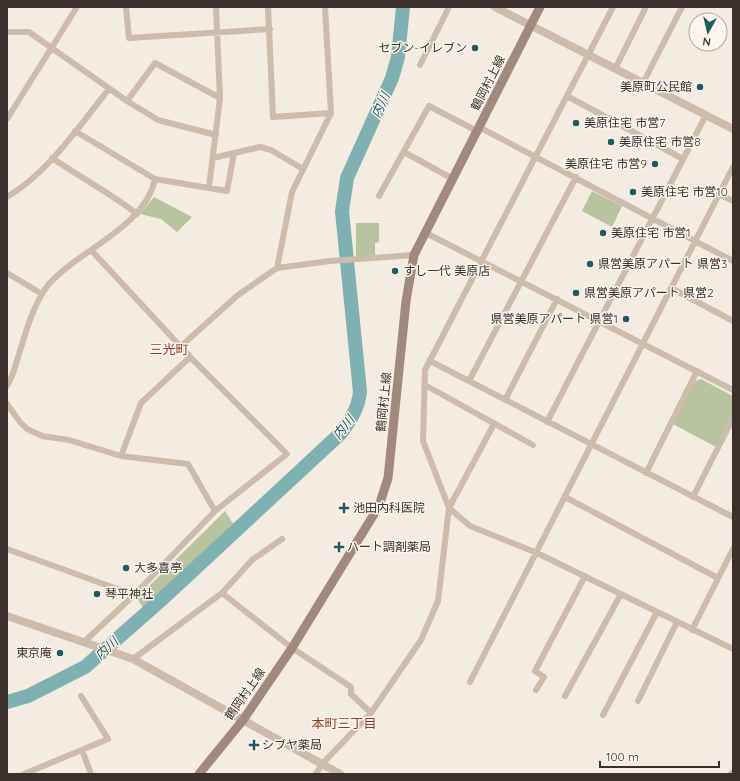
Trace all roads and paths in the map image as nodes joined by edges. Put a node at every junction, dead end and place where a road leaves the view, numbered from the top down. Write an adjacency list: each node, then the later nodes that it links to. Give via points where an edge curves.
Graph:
1 (77, 7): 16 (street)
2 (126, 7): 15 (street, via 128,38)
3 (216, 7): 15 (street)
4 (268, 7): 13 (street)
5 (325, 7): 25 (street)
6 (449, 7): 18 (street)
7 (495, 7): 12 (street)
8 (540, 7): 12 (main road, 鶴岡村上線)
9 (613, 7): 17 (street)
10 (646, 7): 19 (street)
11 (682, 7): 20 (street)
12 (530, 26): 17 (street); 28 (main road, 鶴岡村上線)
13 (270, 29): 15 (street); 25 (street, via 273,117)
14 (7, 32): 16 (street, via 28,32)
15 (218, 33): 23 (street)
16 (52, 47): 21 (street); 27 (street)
17 (588, 55): 19 (street); 22 (street)
18 (420, 65)
19 (615, 69): 20 (street)
20 (642, 83): 26 (street)
21 (109, 89): 24 (street); 30 (street)
22 (567, 96): 34 (street); 37 (street)
23 (220, 98): 24 (street, via 155,63); 31 (street)
24 (127, 101): 31 (street, via 158,120)
25 (331, 113): 39 (street)
26 (706, 115): 29 (street); 37 (street)
27 (7, 119)
28 (478, 129): 32 (street, via 429,106); 34 (street); 42 (main road, 鶴岡村上線)
29 (733, 129)
30 (75, 131): 35 (street); 41 (street)
31 (216, 135): 36 (street)
32 (404, 152): 42 (street); 45 (street)
33 (234, 153): 36 (street); 39 (street, via 260,147 271,150); 43 (street, via 227,191)
34 (535, 156): 40 (street); 54 (street)
35 (52, 158): 46 (street, via 20,190); 48 (street, via 87,182 117,198)
36 (213, 158): 43 (street)
37 (683, 159): 49 (street)
38 (733, 167): 44 (street)
39 (303, 169): 56 (street, via 292,192)
40 (576, 177): 49 (street); 58 (street)
41 (155, 179): 43 (street); 48 (street, via 153,189)
42 (453, 179): 50 (main road, 鶴岡村上線)
43 (209, 187)
44 (719, 194): 47 (street); 51 (street)
45 (379, 196)
46 (7, 197)
47 (733, 201)
48 (137, 214): 52 (street)
49 (652, 218): 51 (street); 62 (street)
50 (426, 233): 53 (main road, 鶴岡村上線); 54 (street)
51 (695, 241): 55 (street); 59 (street)
52 (91, 250): 60 (street, via 49,285); 65 (street)
53 (414, 255): 56 (street); 101 (main road, 鶴岡村上線, via 406,301 385,489 379,506)
54 (481, 261): 58 (street); 67 (street)
55 (733, 261)
56 (277, 268): 65 (street, via 238,295)
57 (7, 273): 60 (street)
58 (521, 281): 61 (street); 69 (street)
59 (671, 288): 63 (street); 64 (street)
60 (42, 294): 71 (street)
61 (557, 299): 62 (street); 73 (street)
62 (599, 321): 64 (street); 76 (street)
63 (733, 321)
64 (643, 342): 68 (street); 78 (street)
65 (180, 347): 66 (street)
66 (190, 357): 80 (street, via 141,403); 85 (street, via 287,454)
67 (430, 361): 69 (street); 70 (street, via 425,370)
68 (697, 371): 72 (street); 81 (street)
69 (469, 381): 73 (street)
70 (425, 385): 77 (street); 84 (street, via 423,441)
71 (7, 386)
72 (733, 390)
73 (505, 400): 76 (street)
74 (7, 404): 80 (street, via 20,422 42,436 69,440)
75 (733, 418): 83 (street)
76 (547, 422): 78 (street)
77 (494, 424): 79 (street); 84 (street)
78 (592, 444): 81 (street); 82 (street)
79 (533, 445)
80 (121, 456): 85 (street, via 188,464)
81 (646, 473): 83 (street)
82 (565, 497): 90 (street); 92 (street)
83 (693, 497): 86 (street)
84 (449, 508): 90 (street, via 470,526); 109 (street, via 438,601 421,640)
85 (215, 511): 95 (street)
86 (733, 517)
87 (282, 539): 93 (street, via 252,560)
88 (7, 549): 95 (street)
89 (733, 549): 92 (street)
90 (537, 553): 91 (street); 104 (street)
91 (585, 576): 94 (street); 105 (street, via 535,671 544,676)
92 (718, 578): 99 (street)
93 (222, 592): 101 (street); 103 (street)
94 (621, 594): 96 (street); 107 (street)
95 (134, 595): 100 (street)
96 (657, 612): 98 (street); 110 (street)
97 (7, 616): 100 (street)
98 (677, 622): 99 (street); 108 (street)
99 (692, 630): 102 (street)
100 (84, 642): 103 (street)
101 (292, 648): 109 (street, via 351,687 352,694); 111 (main road, 鶴岡村上線)
102 (733, 649)
103 (133, 659): 111 (street)
104 (470, 682)
105 (536, 690)
106 (81, 696): 112 (street, via 108,740)
107 (565, 696)
108 (638, 701)
109 (371, 713): 113 (street)
110 (603, 715)
111 (243, 720): 113 (street); 116 (main road, 鶴岡村上線)
112 (82, 750): 114 (street); 115 (street)
113 (322, 764): 117 (street); 118 (street)
114 (24, 774)
115 (92, 774)
116 (199, 774)
117 (316, 774)
118 (340, 774)

